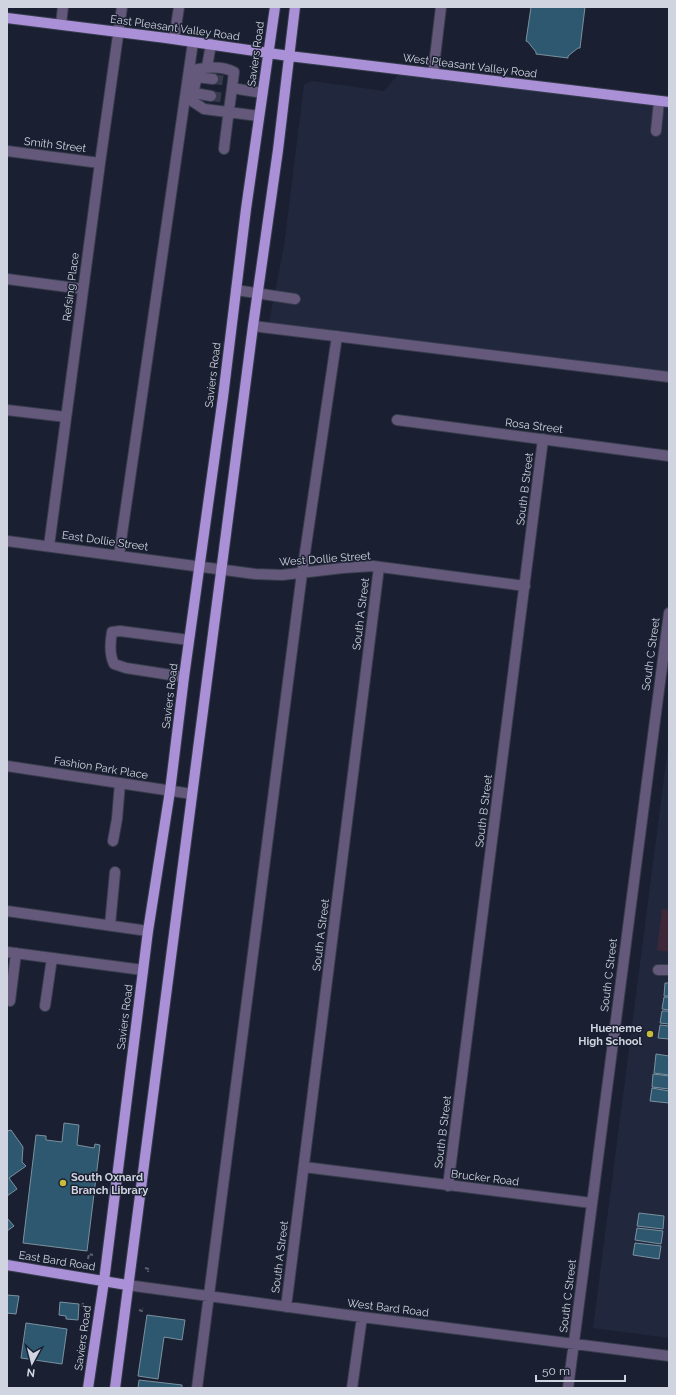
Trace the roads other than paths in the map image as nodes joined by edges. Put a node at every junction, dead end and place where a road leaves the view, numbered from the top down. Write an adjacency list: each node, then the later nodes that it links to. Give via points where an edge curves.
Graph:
1 (63, 7): 8 (street)
2 (122, 7): 9 (street, Refsing Place)
3 (179, 7): 10 (street)
4 (274, 7): 13 (main road, Saviers Road)
5 (295, 7): 14 (main road)
6 (441, 7): 16 (street)
7 (7, 18): 8 (main road, East Pleasant Valley Road)
8 (61, 24): 9 (main road, East Pleasant Valley Road)
9 (118, 32): 10 (main road, East Pleasant Valley Road); 29 (street, Refsing Place)
10 (174, 39): 11 (main road, East Pleasant Valley Road)
11 (193, 42): 12 (main road, East Pleasant Valley Road); 19 (street)
12 (211, 44): 13 (main road, East Pleasant Valley Road); 15 (street)
13 (268, 53): 14 (main road, West Pleasant Valley Road); 21 (main road, Saviers Road)
14 (289, 56): 16 (main road, West Pleasant Valley Road); 33 (main road)
15 (207, 67): 17 (street, via 198,70); 20 (street, via 229,69 234,72)
16 (433, 74): 23 (main road, West Pleasant Valley Road)
17 (196, 77): 18 (street); 19 (street)
18 (213, 80)
19 (191, 89): 22 (street); 24 (street, via 192,100 204,109); 45 (street)
20 (229, 90): 21 (street); 24 (street)
21 (262, 93): 25 (main road, Saviers Road)
22 (211, 96)
23 (664, 102): 26 (street)
24 (229, 112): 25 (street); 27 (street)
25 (259, 116): 32 (main road, Saviers Road)
26 (656, 131)
27 (224, 149)
28 (7, 151): 29 (street, Smith Street)
29 (100, 163): 31 (street, Refsing Place)
30 (7, 279): 31 (street)
31 (83, 289): 39 (street, Refsing Place)
32 (236, 290): 33 (street); 46 (main road, Saviers Road)
33 (258, 294): 34 (street); 35 (main road)
34 (295, 299)
35 (253, 326): 36 (street); 48 (main road)
36 (337, 336): 37 (street); 49 (street)
37 (669, 377)
38 (7, 410): 39 (street)
39 (66, 417): 44 (street, Refsing Place)
40 (397, 420): 41 (street, Rosa Street)
41 (543, 439): 42 (street, Rosa Street); 50 (street, South B Street)
42 (669, 456)
43 (7, 541): 44 (street, East Dollie Street)
44 (49, 546): 45 (street, East Dollie Street)
45 (120, 555): 46 (street, East Dollie Street)
46 (199, 566): 48 (street, West Dollie Street); 52 (main road, Saviers Road)
47 (379, 567): 49 (street, West Dollie Street); 50 (street, West Dollie Street); 70 (street, South A Street)
48 (222, 570): 49 (street, West Dollie Street, via 255,574); 57 (main road)
49 (302, 573): 76 (street)
50 (525, 586): 71 (street, South B Street)
51 (669, 612): 72 (street, South C Street)
52 (189, 640): 53 (main road, Saviers Road); 53 (street, via 120,631 112,632 110,640 114,664)
53 (184, 676): 56 (main road, Saviers Road)
54 (7, 766): 55 (street, Fashion Park Place)
55 (120, 783): 56 (street, Fashion Park Place); 58 (street)
56 (170, 791): 57 (street, Fashion Park Place); 62 (main road, Saviers Road)
57 (192, 794): 75 (main road)
58 (113, 841)
59 (115, 872): 61 (street)
60 (7, 911): 61 (street)
61 (110, 925): 62 (street)
62 (148, 931): 65 (main road, Saviers Road)
63 (11, 953): 64 (street); 68 (street)
64 (52, 958): 65 (street); 69 (street)
65 (143, 970): 74 (main road, Saviers Road)
66 (658, 970): 67 (street)
67 (669, 970)
68 (10, 1001)
69 (45, 1006)
70 (304, 1167): 71 (street, Brucker Road); 77 (street, South A Street)
71 (448, 1186): 72 (street, Brucker Road)
72 (592, 1203): 79 (street, South C Street)
73 (7, 1265): 74 (main road, East Bard Road)
74 (104, 1281): 75 (main road, West Bard Road); 81 (main road, Saviers Road)
75 (127, 1285): 76 (street, West Bard Road); 82 (main road)
76 (210, 1296): 77 (street, West Bard Road); 83 (street)
77 (286, 1307): 78 (street, West Bard Road)
78 (362, 1317): 79 (street, West Bard Road); 84 (street)
79 (574, 1344): 80 (street, West Bard Road); 85 (street, South C Street)
80 (669, 1356)
81 (88, 1388)
82 (114, 1388)
83 (198, 1388)
84 (352, 1388)
85 (568, 1388)

